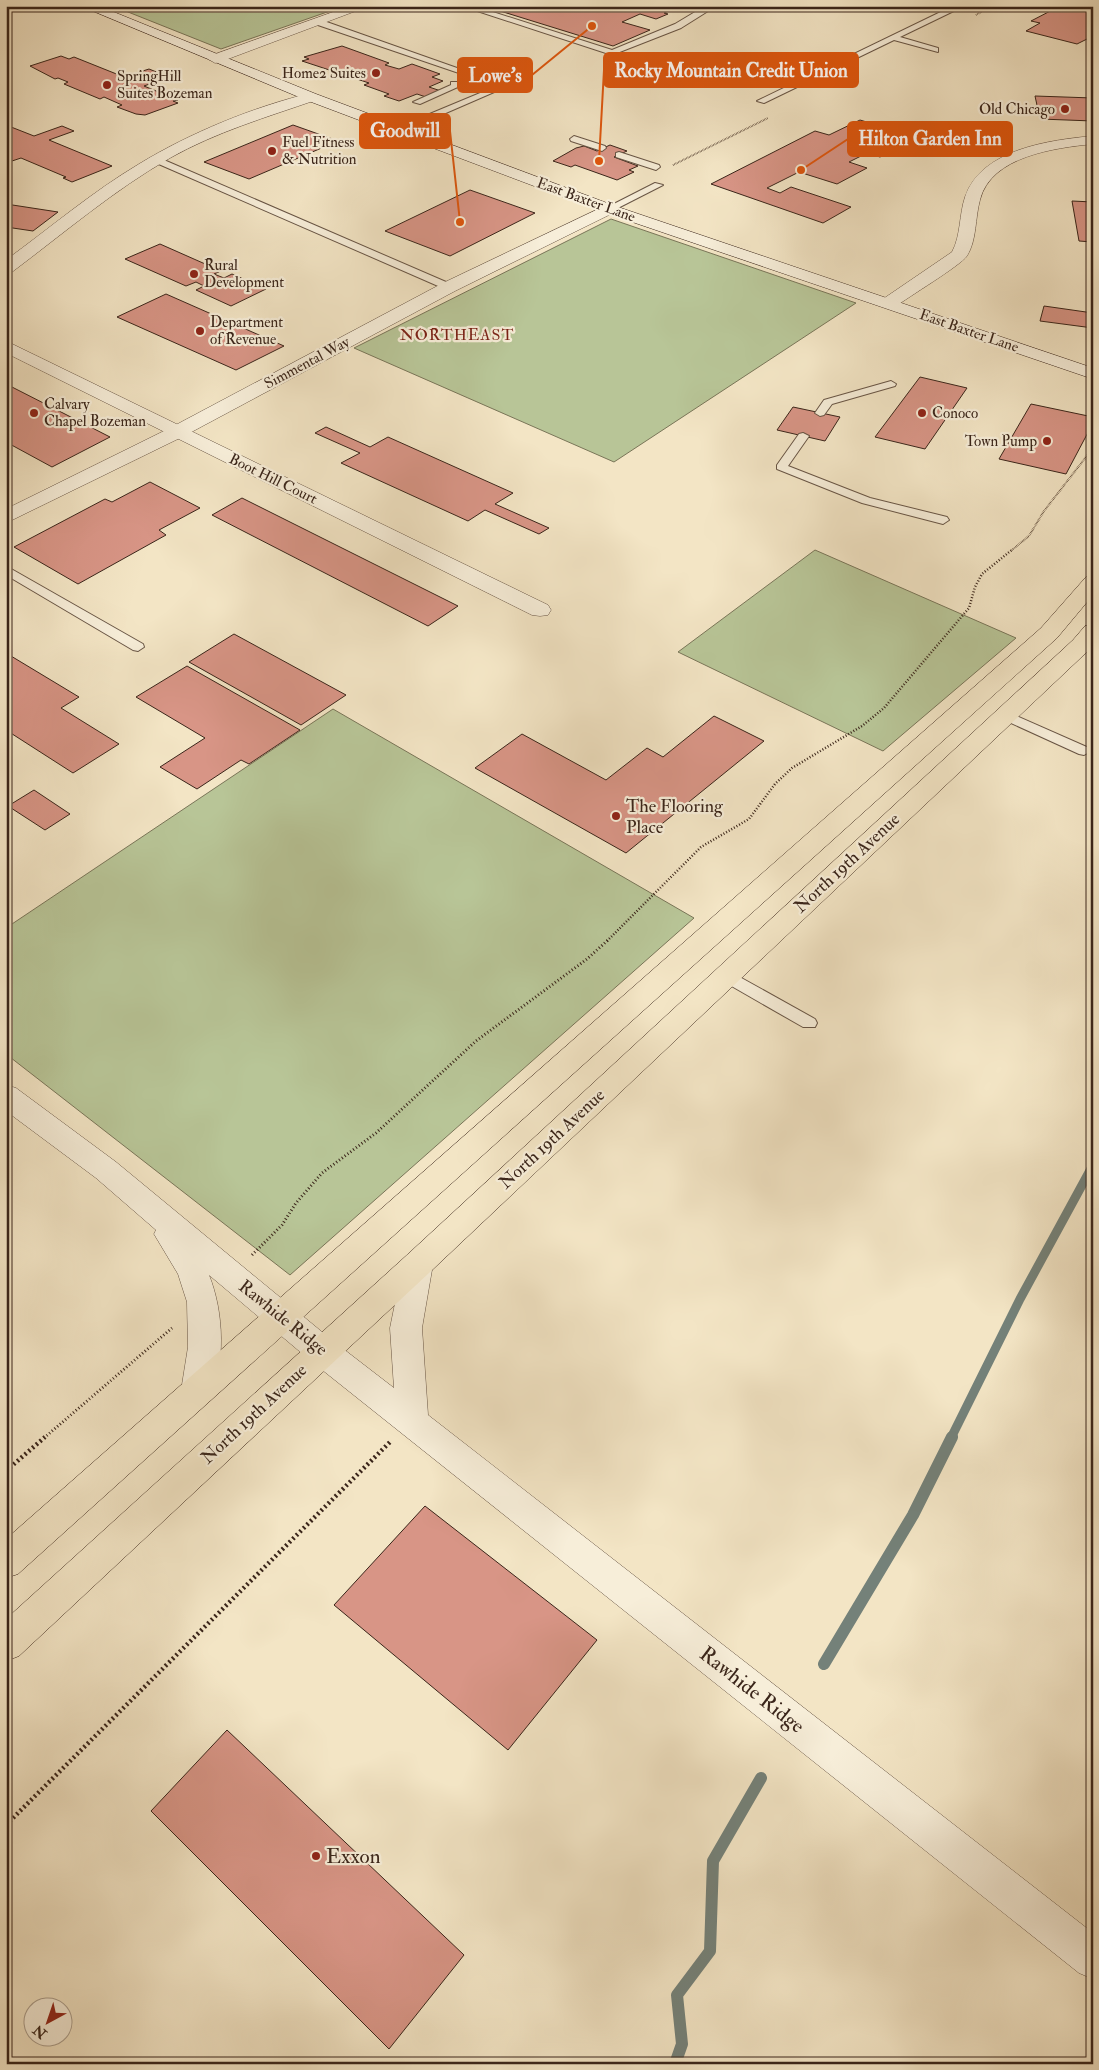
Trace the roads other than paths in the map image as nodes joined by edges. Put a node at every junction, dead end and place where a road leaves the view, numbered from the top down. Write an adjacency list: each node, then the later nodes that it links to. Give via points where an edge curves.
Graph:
1 (87, 6): 9 (street, East Baxter Lane)
2 (364, 6): 6 (street)
3 (466, 6): 4 (lane, via 612,53 678,26)
4 (712, 6)
5 (960, 6): 7 (lane)
6 (318, 22): 9 (street); 10 (lane)
7 (894, 38): 8 (lane); 14 (lane)
8 (935, 50)
9 (216, 59): 13 (street, East Baxter Lane)
10 (474, 76): 11 (lane); 15 (lane, via 504,86)
11 (454, 84): 12 (lane); 15 (lane, via 456,86 418,98)
12 (434, 88)
13 (311, 97): 16 (street, East Baxter Lane); 21 (street, via 198,138)
14 (761, 101)
15 (443, 112): 16 (lane)
16 (399, 130): 24 (street, East Baxter Lane)
17 (574, 139): 19 (lane)
18 (1093, 140): 27 (street, via 1046,147 1009,160 984,177 976,187 966,244 959,255)
19 (602, 148)
20 (619, 154): 22 (lane)
21 (157, 160): 25 (street); 26 (lane)
22 (656, 168)
23 (658, 185): 24 (lane)
24 (608, 209): 26 (street, Simmental Way); 27 (street, East Baxter Lane)
25 (6, 268)
26 (449, 287): 32 (street, Simmental Way)
27 (889, 303): 29 (street, East Baxter Lane)
28 (6, 346): 32 (street, Boot Hill Court)
29 (1093, 374)
30 (891, 384): 31 (lane, via 828,402)
31 (820, 413)
32 (177, 432): 34 (street, Simmental Way); 38 (street, Boot Hill Court)
33 (803, 436): 35 (lane, via 781,467 866,501)
34 (6, 517)
35 (943, 520)
36 (6, 570): 40 (lane)
37 (1093, 581): 48 (main road, North 19th Avenue, via 1049,633)
38 (540, 610)
39 (1093, 631): 41 (main road, North 19th Avenue)
40 (138, 647)
41 (1005, 715): 42 (lane); 43 (main road, North 19th Avenue)
42 (1084, 751)
43 (727, 976): 44 (lane); 47 (main road, North 19th Avenue)
44 (809, 1023)
45 (6, 1096): 46 (street, Rawhide Ridge, via 106,1170)
46 (156, 1213): 48 (street, Rawhide Ridge); 50 (street, Rawhide Ridge, via 193,1273 202,1303 205,1346)
47 (418, 1264): 49 (main road, North 19th Avenue); 51 (street, via 406,1328)
48 (281, 1317): 49 (street, Rawhide Ridge); 50 (main road, North 19th Avenue)
49 (322, 1352): 51 (street, Rawhide Ridge); 53 (main road, North 19th Avenue)
50 (198, 1391): 52 (main road, North 19th Avenue)
51 (412, 1420): 54 (street, Rawhide Ridge)
52 (6, 1562)
53 (6, 1644)
54 (1093, 1959)

